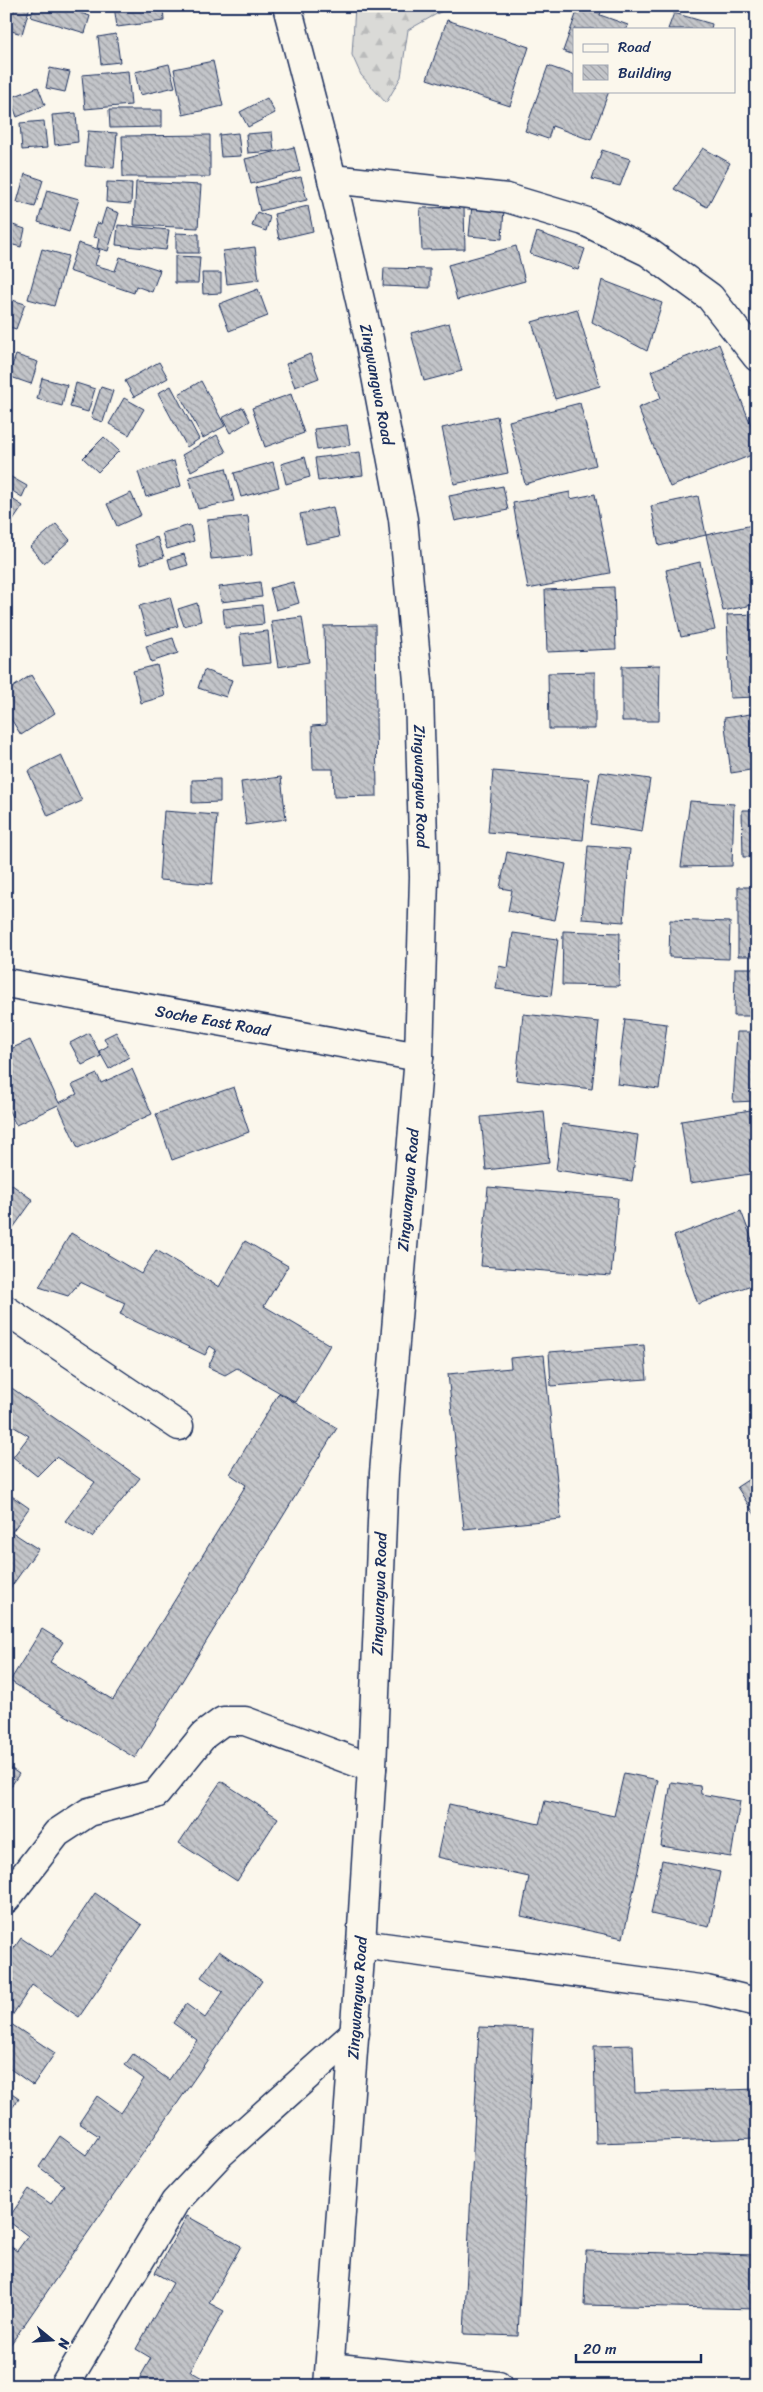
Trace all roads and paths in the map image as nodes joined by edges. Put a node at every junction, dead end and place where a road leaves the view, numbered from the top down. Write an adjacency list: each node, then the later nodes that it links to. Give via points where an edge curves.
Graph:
1 (287, 6): 2 (street, Zingwangwa Road)
2 (332, 179): 3 (street, via 507,198 584,221 648,252 710,297); 5 (street, Zingwangwa Road, via 369,339 404,529 419,692 424,867)
3 (757, 357)
4 (6, 983): 5 (street, Soche East Road)
5 (419, 1057): 8 (street, Zingwangwa Road, via 384,1473)
6 (6, 1310): 7 (street)
7 (179, 1426)
8 (372, 1768): 9 (street, via 245,1721 223,1721 204,1735 156,1794 90,1812 57,1833); 10 (street, Zingwangwa Road)
9 (6, 1899)
10 (361, 1944): 11 (street, via 708,1990); 12 (street, Zingwangwa Road)
11 (757, 2002)
12 (354, 2033): 13 (street, Zingwangwa Road); 14 (street, via 221,2153 176,2202)
13 (329, 2376): 15 (street)
14 (64, 2386)
15 (498, 2386)

